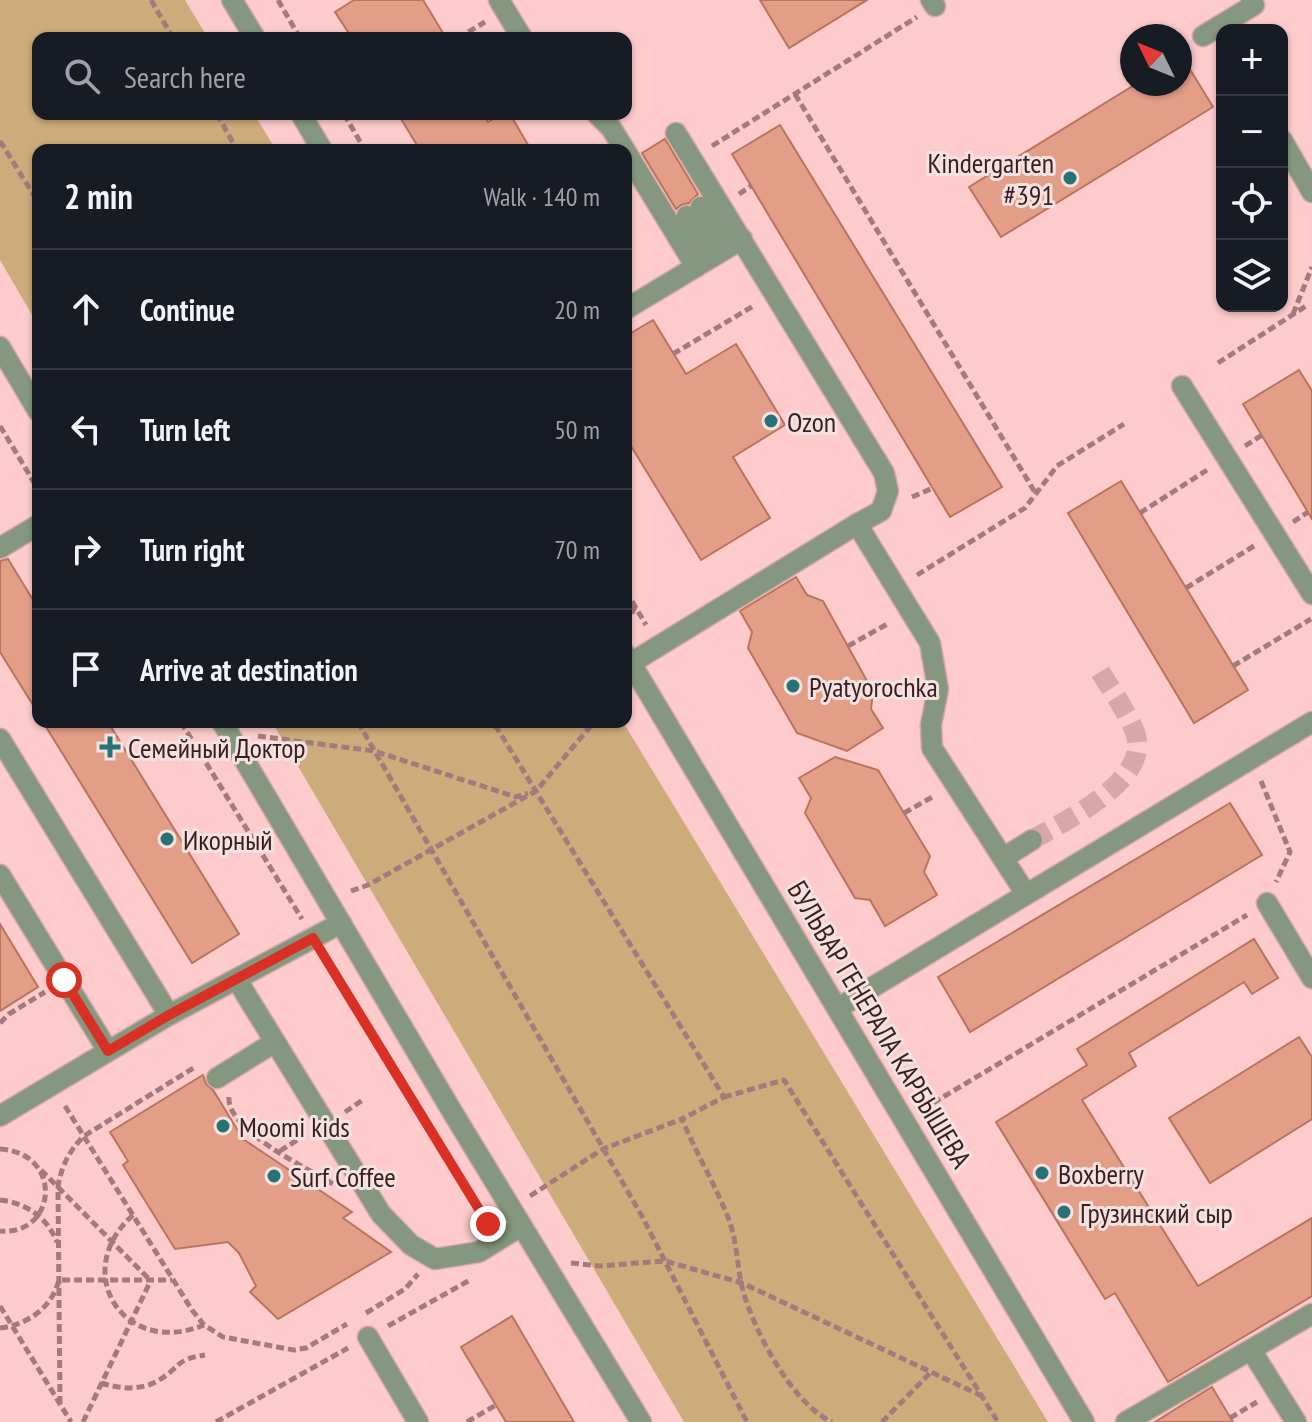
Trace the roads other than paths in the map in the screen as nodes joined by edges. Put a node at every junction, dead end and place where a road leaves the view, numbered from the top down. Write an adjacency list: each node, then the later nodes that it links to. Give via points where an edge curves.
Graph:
1 (499, 0): 5 (street)
2 (1251, 0): 6 (street, via 1254,5)
3 (237, 2): 4 (street)
4 (252, 32)
5 (518, 32)
6 (1203, 36)
7 (304, 120): 10 (street)
8 (603, 120): 11 (street)
9 (676, 133): 16 (street, via 696,165)
10 (318, 144)
11 (621, 144)
12 (1288, 150): 14 (street)
13 (632, 158): 16 (street)
14 (1312, 192)
15 (694, 211): 16 (street)
16 (720, 252): 17 (street); 21 (street, via 774,293 884,473 888,491 881,511)
17 (632, 305)
18 (0, 347): 20 (street)
19 (1182, 386): 24 (street)
20 (32, 401)
21 (857, 524): 25 (street); 31 (street, via 930,643 938,689 932,748)
22 (32, 529): 23 (street)
23 (0, 548)
24 (1312, 594)
25 (632, 657)
26 (632, 666): 38 (street, БУЛЬВАР ГЕНЕРАЛА КАРБЫШЕВА)
27 (1312, 722): 33 (street)
28 (226, 728): 35 (street)
29 (0, 739): 39 (street)
30 (1032, 840): 31 (street)
31 (1003, 858): 33 (street)
32 (0, 875): 41 (street)
33 (1026, 894): 38 (street)
34 (1267, 903): 36 (street)
35 (341, 923): 37 (street); 44 (street)
36 (1312, 978)
37 (237, 980): 39 (street); 40 (street)
38 (838, 1008): 50 (street, БУЛЬВАР ГЕНЕРАЛА КАРБЫШЕВА)
39 (169, 1015): 41 (street)
40 (275, 1042): 42 (street); 44 (street, via 381,1214 425,1254 435,1259 479,1252)
41 (108, 1051): 43 (street)
42 (224, 1085)
43 (0, 1116)
44 (516, 1217): 49 (street)
45 (1312, 1314): 47 (street)
46 (368, 1337): 48 (street)
47 (1251, 1350): 51 (street); 52 (street)
48 (418, 1422)
49 (641, 1422)
50 (1084, 1422)
51 (1126, 1422)
52 (1296, 1422)

